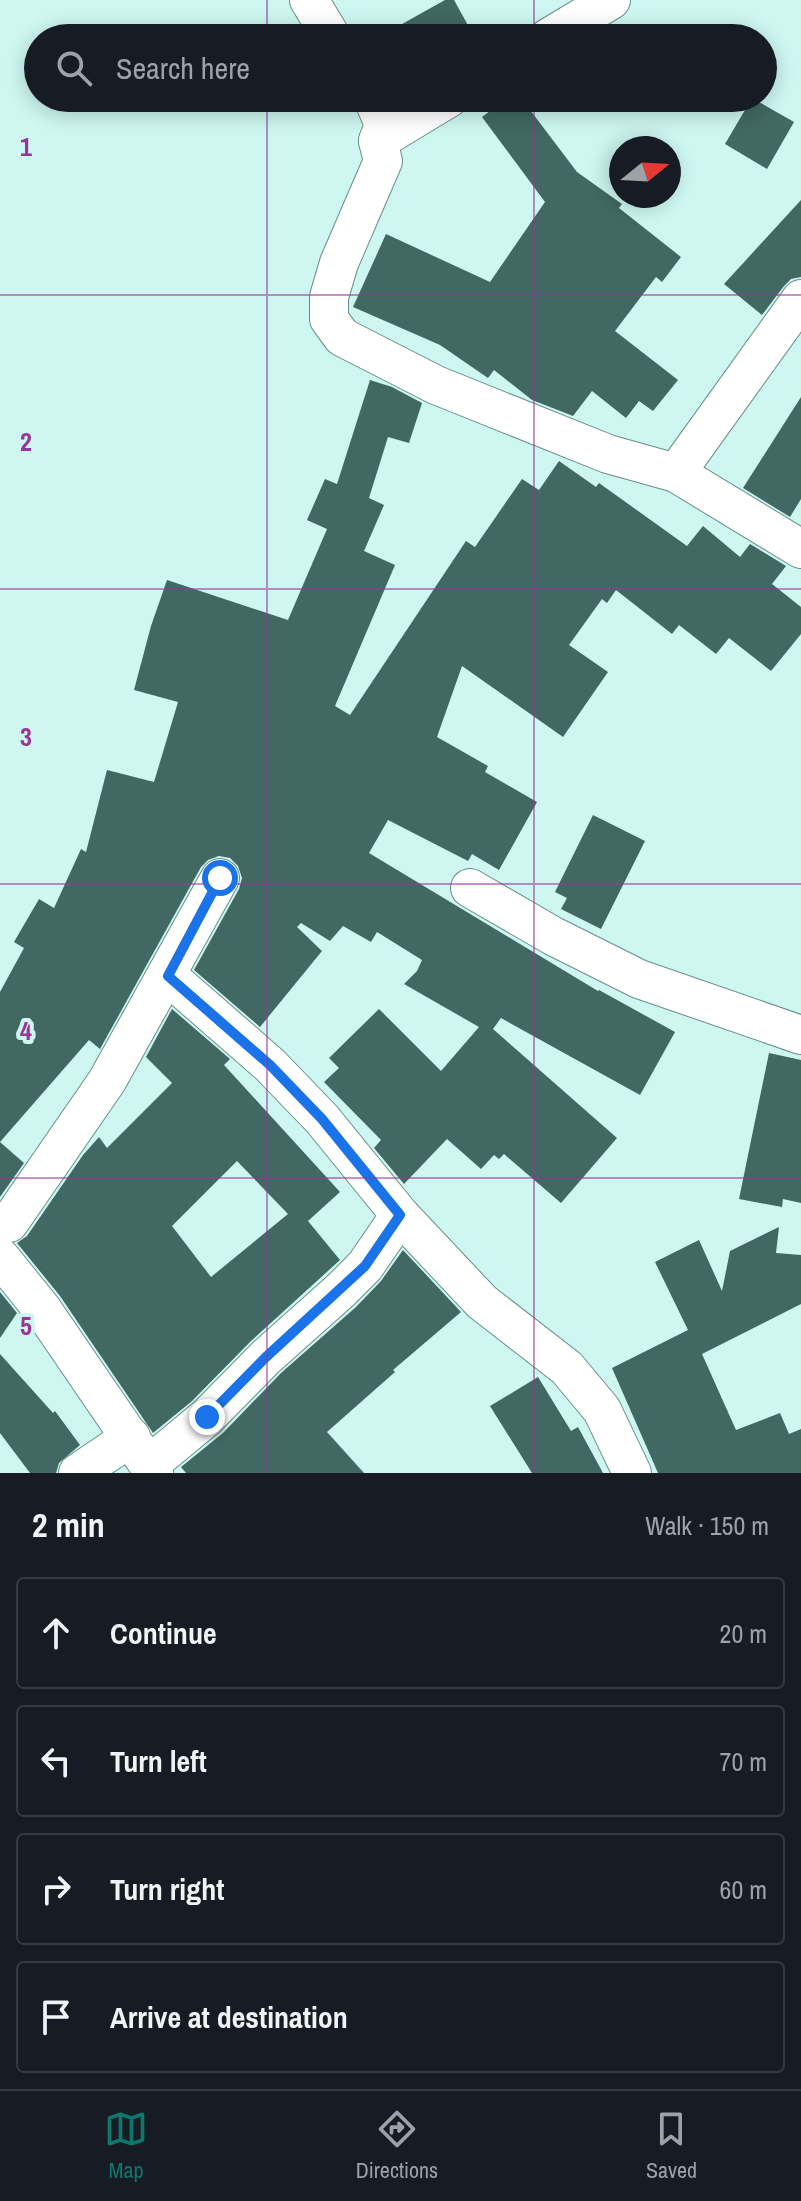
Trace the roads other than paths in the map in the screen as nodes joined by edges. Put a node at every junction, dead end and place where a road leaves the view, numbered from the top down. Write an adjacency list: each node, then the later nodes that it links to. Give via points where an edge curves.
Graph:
1 (309, 0): 3 (street)
2 (611, 0): 4 (street)
3 (324, 24)
4 (571, 24)
5 (379, 112): 7 (street, via 384,125)
6 (426, 112): 7 (street)
7 (378, 141): 9 (street, via 383,161 329,297 329,319 342,337 436,385 608,454)
8 (801, 299): 9 (street)
9 (676, 473): 10 (street)
10 (801, 549)
11 (220, 878): 13 (street)
12 (470, 888): 14 (street, via 639,979)
13 (168, 976): 15 (street, via 291,1087); 16 (street, via 107,1081 9,1223)
14 (801, 1035)
15 (400, 1215): 18 (street, via 365,1266 340,1291 207,1417); 20 (street, via 482,1302 576,1377 602,1410)
16 (0, 1225)
17 (0, 1257): 18 (street)
18 (145, 1458): 19 (street)
19 (78, 1473)
20 (632, 1473)

